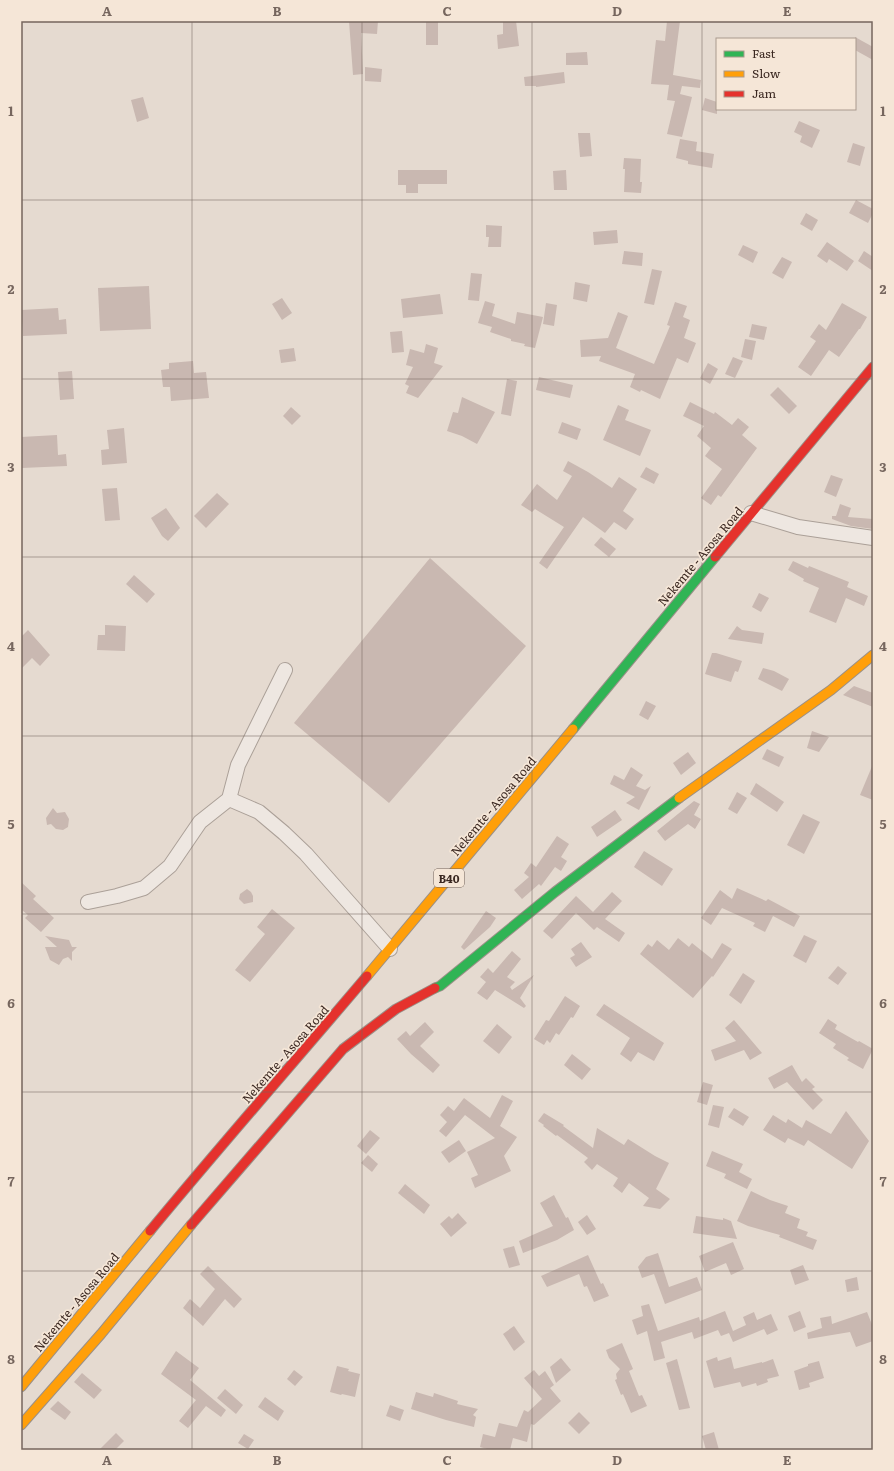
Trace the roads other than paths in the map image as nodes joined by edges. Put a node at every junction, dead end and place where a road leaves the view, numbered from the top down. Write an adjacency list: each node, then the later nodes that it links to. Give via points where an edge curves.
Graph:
1 (873, 367): 2 (main road, Nekemte - Asosa Road / B40)
2 (751, 513): 3 (street, via 798,527); 8 (main road, Nekemte - Asosa Road / B40)
3 (873, 538)
4 (873, 655): 10 (main road, via 831,690 706,778 555,892 440,986 396,1009 343,1049 169,1250 101,1334)
5 (284, 670): 6 (street, via 238,765)
6 (230, 799): 7 (street, via 200,822 170,866 144,888); 8 (street, via 259,812 284,832)
7 (88, 902)
8 (390, 949): 9 (main road, Nekemte - Asosa Road / B40, via 199,1172)
9 (21, 1387)
10 (21, 1424)

